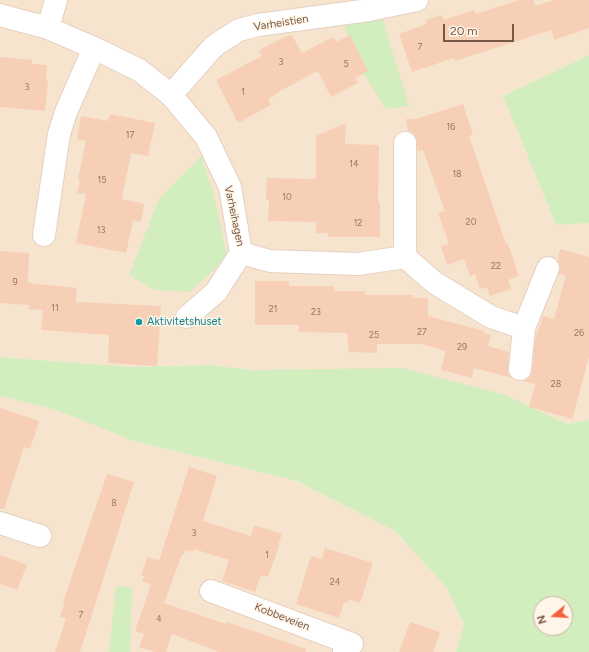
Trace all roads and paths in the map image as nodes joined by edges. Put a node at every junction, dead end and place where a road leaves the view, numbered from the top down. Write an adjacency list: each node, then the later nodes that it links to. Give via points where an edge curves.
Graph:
1 (56, 0): 4 (street)
2 (417, 0): 6 (street, Varheistien, via 239,30 214,46)
3 (0, 15): 4 (street, Varheihagen)
4 (48, 28): 5 (street, Varheihagen)
5 (94, 48): 6 (street, Varheihagen, via 139,70); 8 (street, via 59,134)
6 (171, 95): 9 (street, Varheihagen, via 206,137 230,187)
7 (405, 143): 10 (street)
8 (44, 235)
9 (242, 253): 10 (street, Varheihagen, via 270,262 358,264); 12 (street, Varheihagen, via 216,292)
10 (405, 257): 13 (street, via 435,283 490,317)
11 (548, 268): 13 (street)
12 (187, 317)
13 (524, 328): 14 (street)
14 (520, 369)
15 (0, 523): 16 (street)
16 (40, 536)
17 (211, 591): 18 (street, Kobbeveien)
18 (348, 648)

